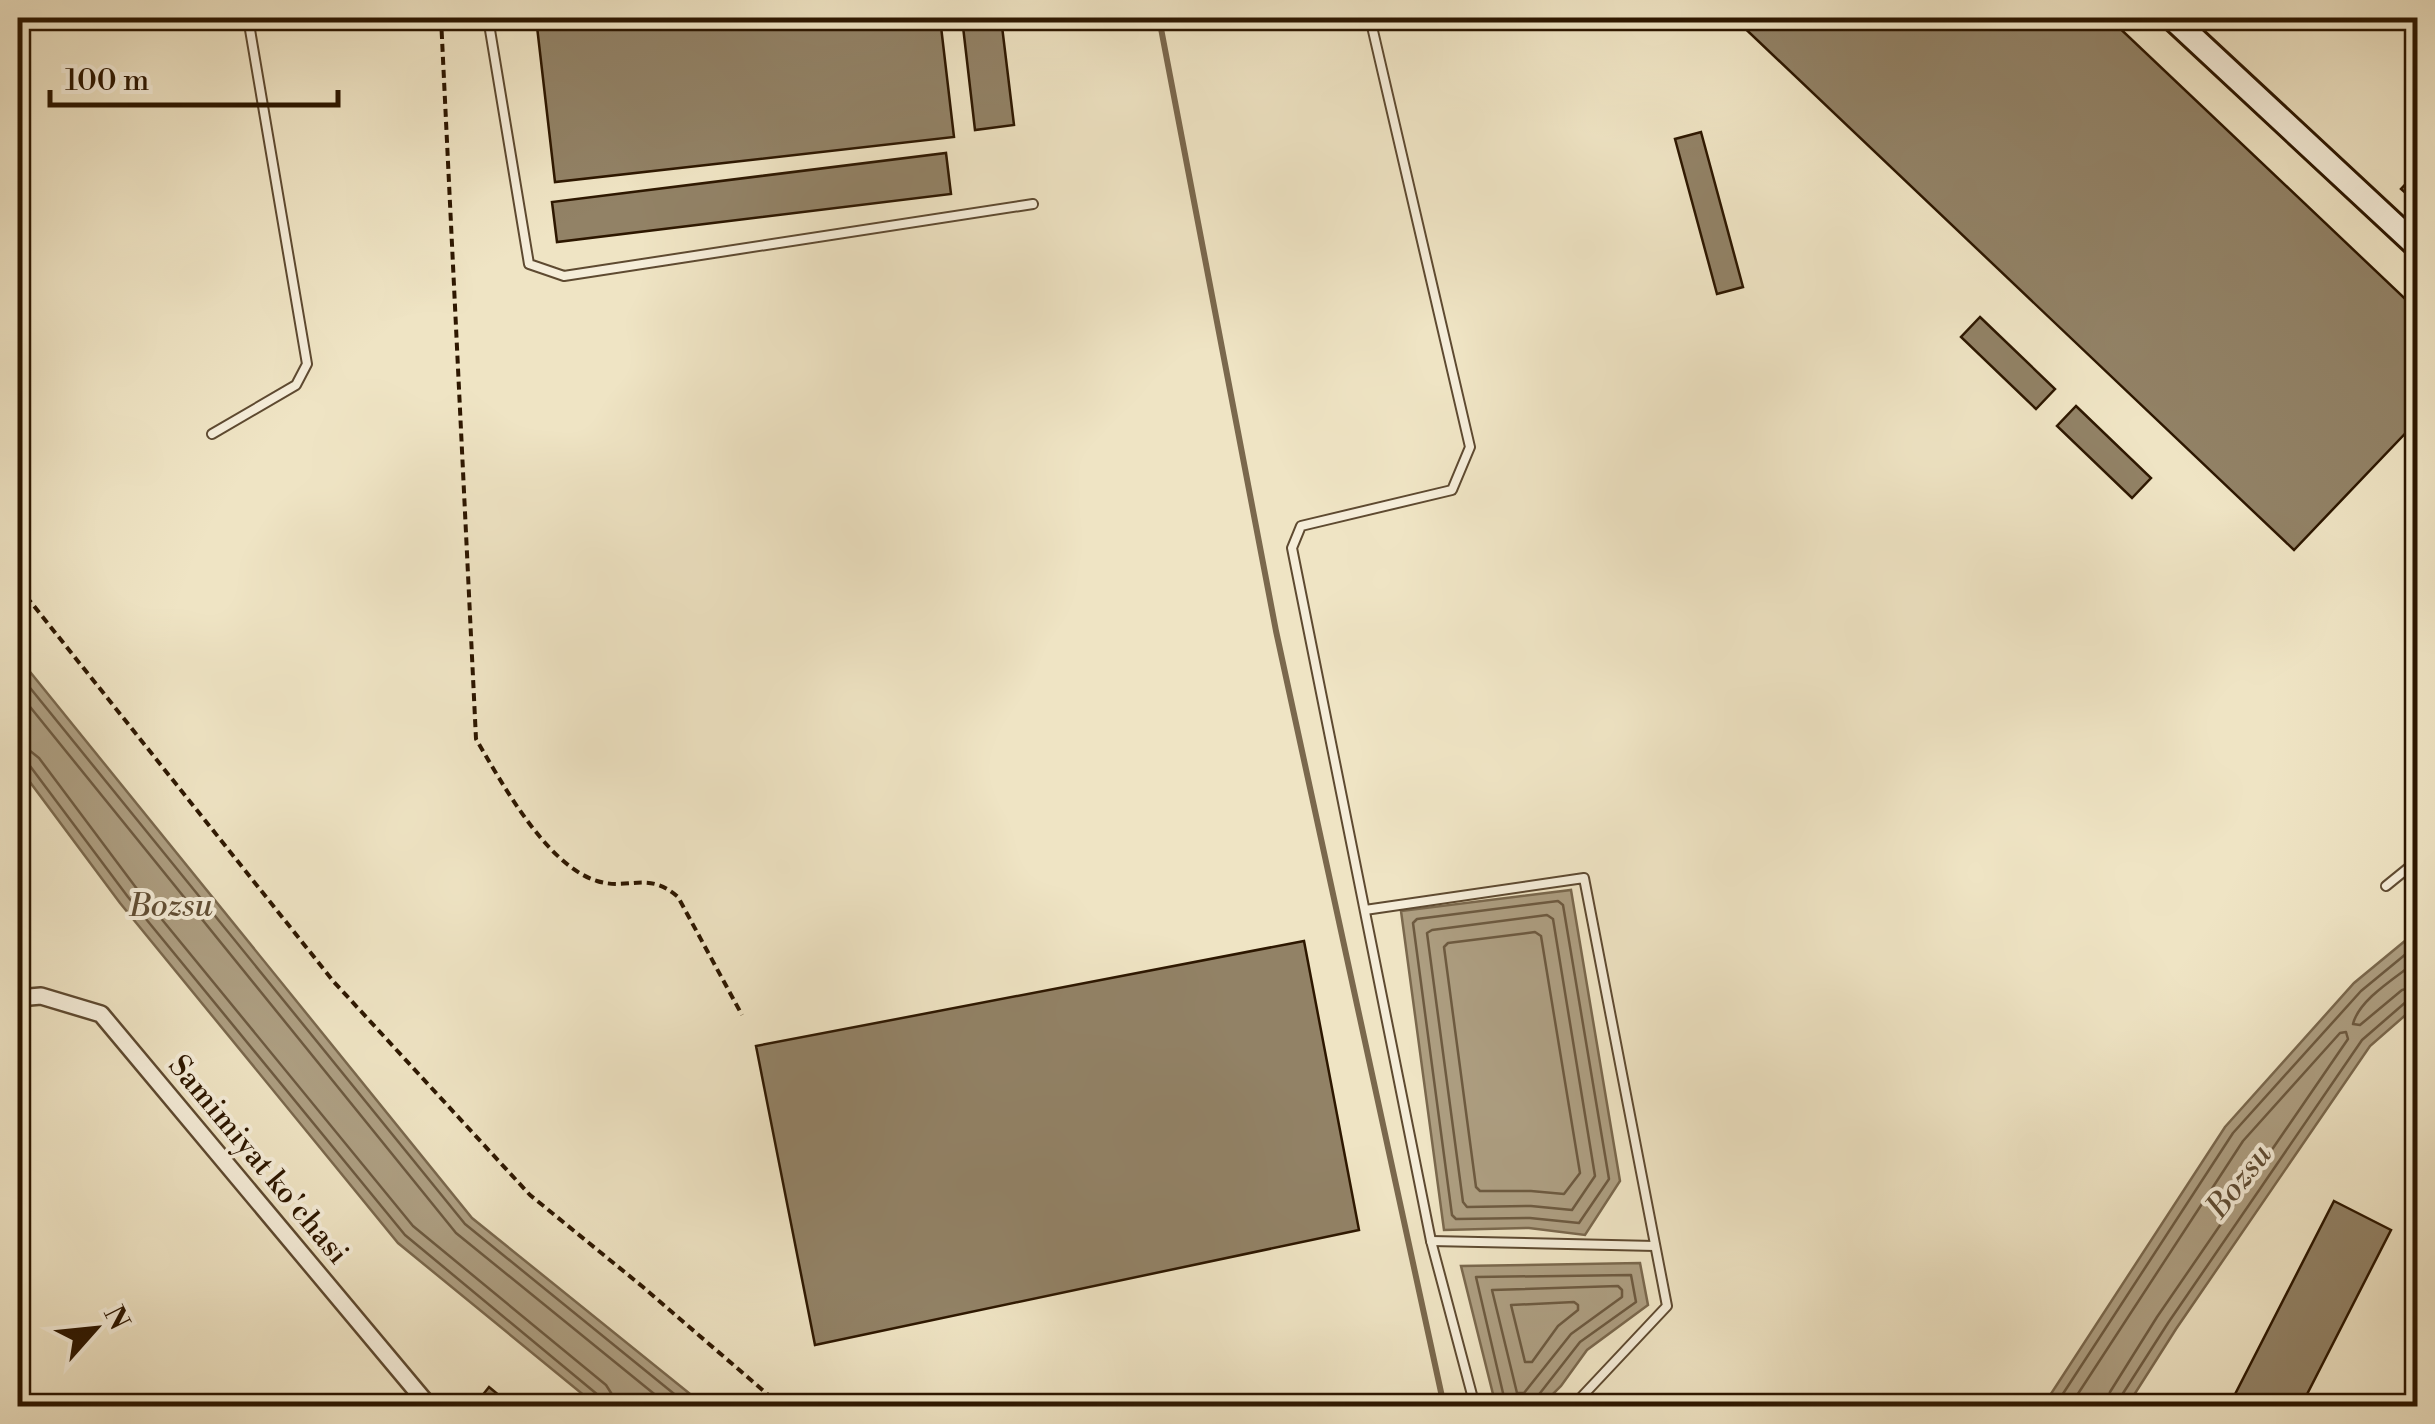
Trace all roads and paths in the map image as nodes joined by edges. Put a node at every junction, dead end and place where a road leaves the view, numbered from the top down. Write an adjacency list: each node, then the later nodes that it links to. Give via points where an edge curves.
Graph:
1 (248, 18): 8 (lane, via 307,364 296,384)
2 (441, 18): 14 (path, via 476,739 552,850 578,873 601,882 663,884 678,896)
3 (488, 18): 6 (lane, via 529,264 564,276)
4 (1370, 18): 12 (lane, via 1470,447 1452,490 1301,526 1292,548)
5 (2172, 18): 7 (main road)
6 (1033, 204)
7 (2418, 247)
8 (212, 434)
9 (18, 586): 18 (path, via 334,982 530,1195)
10 (2418, 860): 11 (lane)
11 (2386, 886)
12 (1365, 910): 15 (lane); 16 (lane, via 1584,878)
13 (18, 998): 17 (street, Samimiyat ko'chasi, via 41,996 101,1014)
14 (742, 1015)
15 (1431, 1241): 16 (lane); 19 (lane)
16 (1655, 1246): 20 (lane, via 1667,1306)
17 (429, 1406)
18 (781, 1406)
19 (1475, 1406)
20 (1572, 1406)

